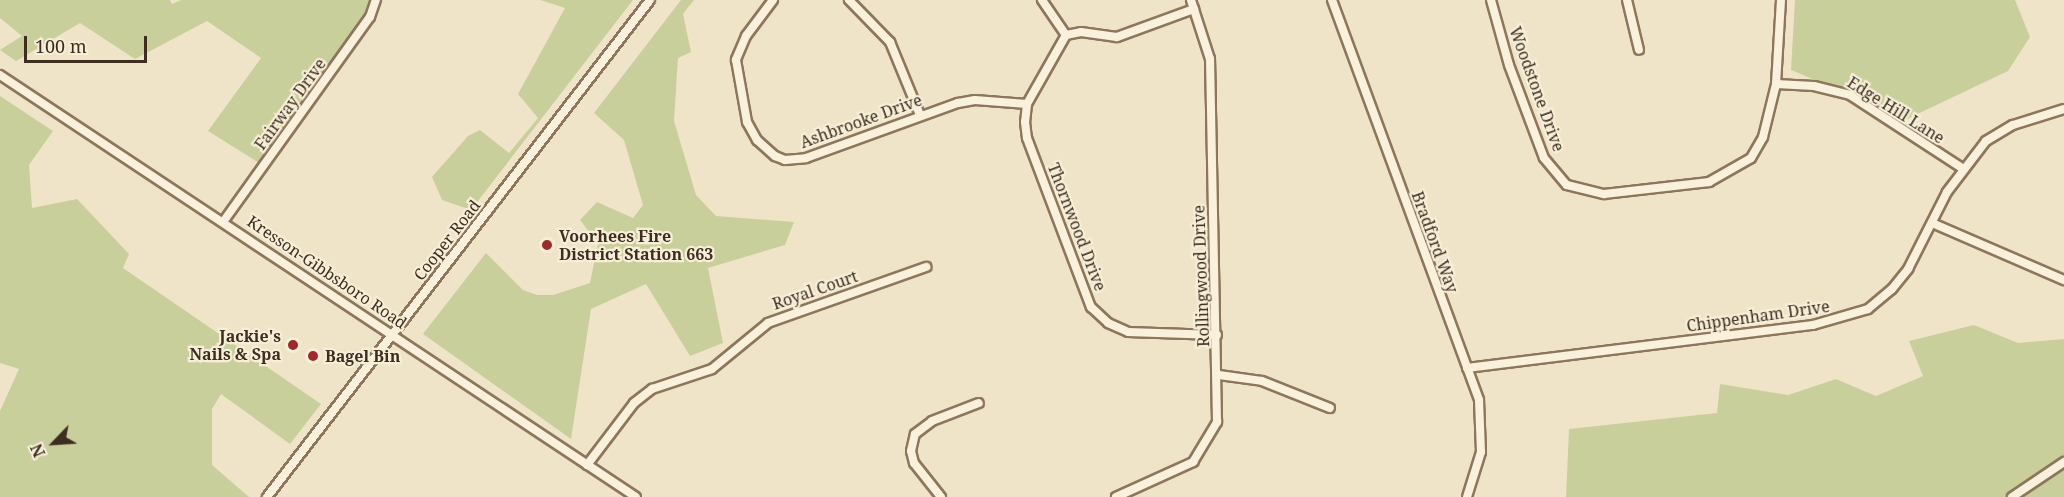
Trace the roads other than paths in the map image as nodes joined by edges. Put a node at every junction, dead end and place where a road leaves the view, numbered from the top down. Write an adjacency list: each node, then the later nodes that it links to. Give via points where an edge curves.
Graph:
1 (375, 0): 19 (street, Fairway Drive, via 370,17)
2 (650, 0): 23 (street, Cooper Road)
3 (772, 0): 17 (street, Ashbrooke Drive, via 746,36 736,60 747,122 763,148 785,160 806,158)
4 (849, 0): 17 (street, via 890,42)
5 (1042, 0): 11 (street)
6 (1332, 0): 25 (street, Bradford Way)
7 (1491, 0): 14 (street, Woodstone Drive, via 1509,65 1544,158 1558,178 1583,191 1642,192 1709,182 1741,167 1758,149)
8 (1627, 0): 12 (street)
9 (1781, 0): 14 (street, Woodstone Drive)
10 (1192, 4): 11 (street, via 1117,37 1081,32); 24 (street, Rollingwood Drive, via 1210,59)
11 (1066, 35): 15 (street, Thornwood Drive)
12 (1639, 50)
13 (0, 75): 19 (street, Kresson-Gibbsboro Road)
14 (1776, 84): 18 (street, Edge Hill Lane, via 1839,90)
15 (1027, 104): 17 (street, Ashbrooke Drive, via 975,100); 24 (street, Thornwood Drive, via 1027,138 1082,288 1099,316 1128,332)
16 (2064, 109): 18 (street, Chippenham Drive, via 1997,133)
17 (920, 116)
18 (1962, 168): 20 (street, Chippenham Drive)
19 (223, 222): 23 (street, Kresson-Gibbsboro Road)
20 (1932, 223): 22 (street); 25 (street, Chippenham Drive, via 1892,289 1868,309 1839,320)
21 (926, 267): 30 (street, Royal Court, via 768,323 712,369 652,389 634,403)
22 (2064, 280)
23 (393, 335): 30 (street, Kresson-Gibbsboro Road); 31 (street, Cooper Road)
24 (1217, 335): 26 (street, Rollingwood Drive)
25 (1467, 368): 35 (street, Bradford Way, via 1479,400 1482,432 1479,468)
26 (1219, 375): 28 (street, via 1262,381); 34 (street, Rollingwood Drive, via 1217,422 1202,451 1182,469)
27 (979, 403): 33 (street, via 932,421 915,434 911,451 914,463)
28 (1330, 408)
29 (2064, 462): 36 (street)
30 (587, 465): 32 (street, Kresson-Gibbsboro Road)
31 (267, 497)
32 (636, 497)
33 (940, 497)
34 (1116, 497)
35 (1467, 497)
36 (2012, 497)

